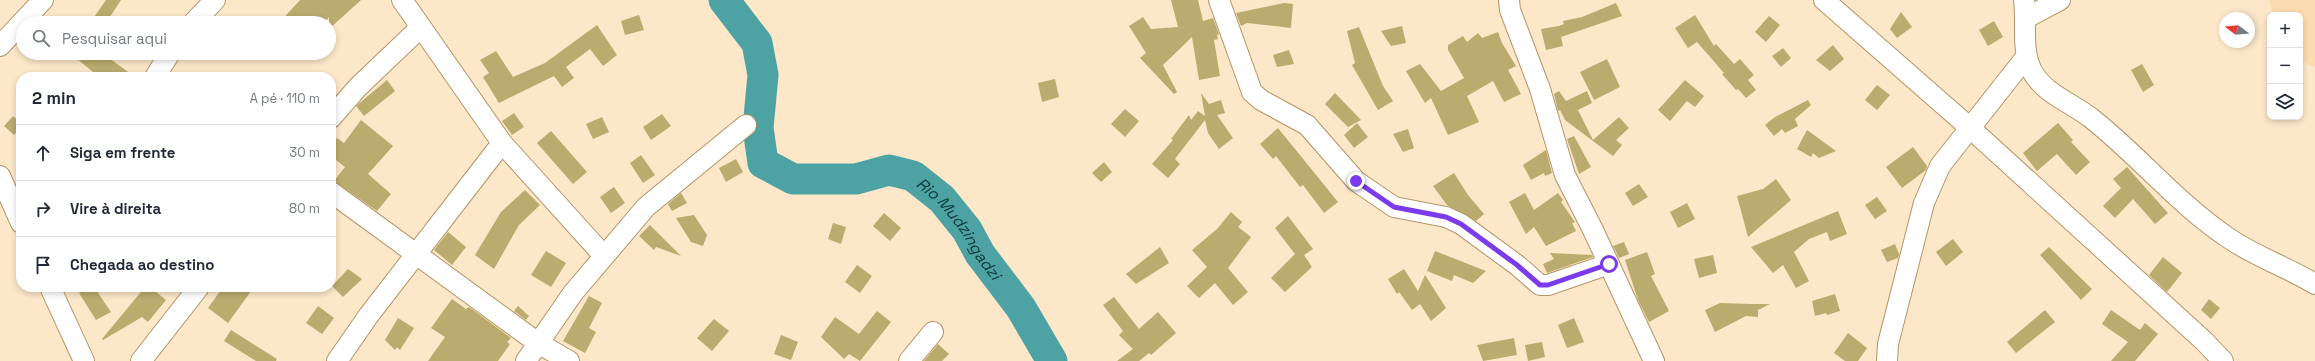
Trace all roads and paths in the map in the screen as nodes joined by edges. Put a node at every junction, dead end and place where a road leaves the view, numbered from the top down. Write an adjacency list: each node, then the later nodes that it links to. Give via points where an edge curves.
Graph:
1 (43, 0): 9 (street)
2 (215, 0): 10 (street)
3 (402, 0): 11 (street)
4 (1219, 0): 26 (street, via 1252,92 1261,100 1307,125 1356,181 1394,207 1446,217 1461,224 1540,285 1548,285)
5 (1509, 0): 26 (street, via 1510,10 1540,89 1565,175)
6 (1824, 0): 19 (street)
7 (2060, 0): 8 (street)
8 (2025, 9): 14 (street)
9 (28, 16)
10 (200, 16)
11 (421, 27): 17 (street, via 358,87); 20 (street)
12 (16, 29): 13 (street)
13 (0, 46)
14 (2026, 57): 19 (street); 27 (street, via 2033,73 2042,84 2090,117 2188,208 2228,238)
15 (166, 60): 16 (street)
16 (158, 72)
17 (336, 112)
18 (746, 125): 25 (street, via 646,207)
19 (1969, 127): 39 (street, via 1940,166 1924,203 1888,344); 40 (street)
20 (502, 143): 24 (street); 25 (street)
21 (0, 176): 23 (street)
22 (336, 196): 24 (street)
23 (16, 212)
24 (416, 254): 31 (street); 35 (street)
25 (604, 256): 31 (street)
26 (1609, 264): 32 (street)
27 (2315, 284)
28 (52, 292): 33 (street)
29 (195, 292): 34 (street)
30 (933, 332): 38 (street)
31 (538, 342): 36 (street); 37 (street)
32 (1652, 360)
33 (84, 361)
34 (141, 361)
35 (337, 361)
36 (526, 361)
37 (568, 361)
38 (909, 361)
39 (1887, 361)
40 (2223, 361)

